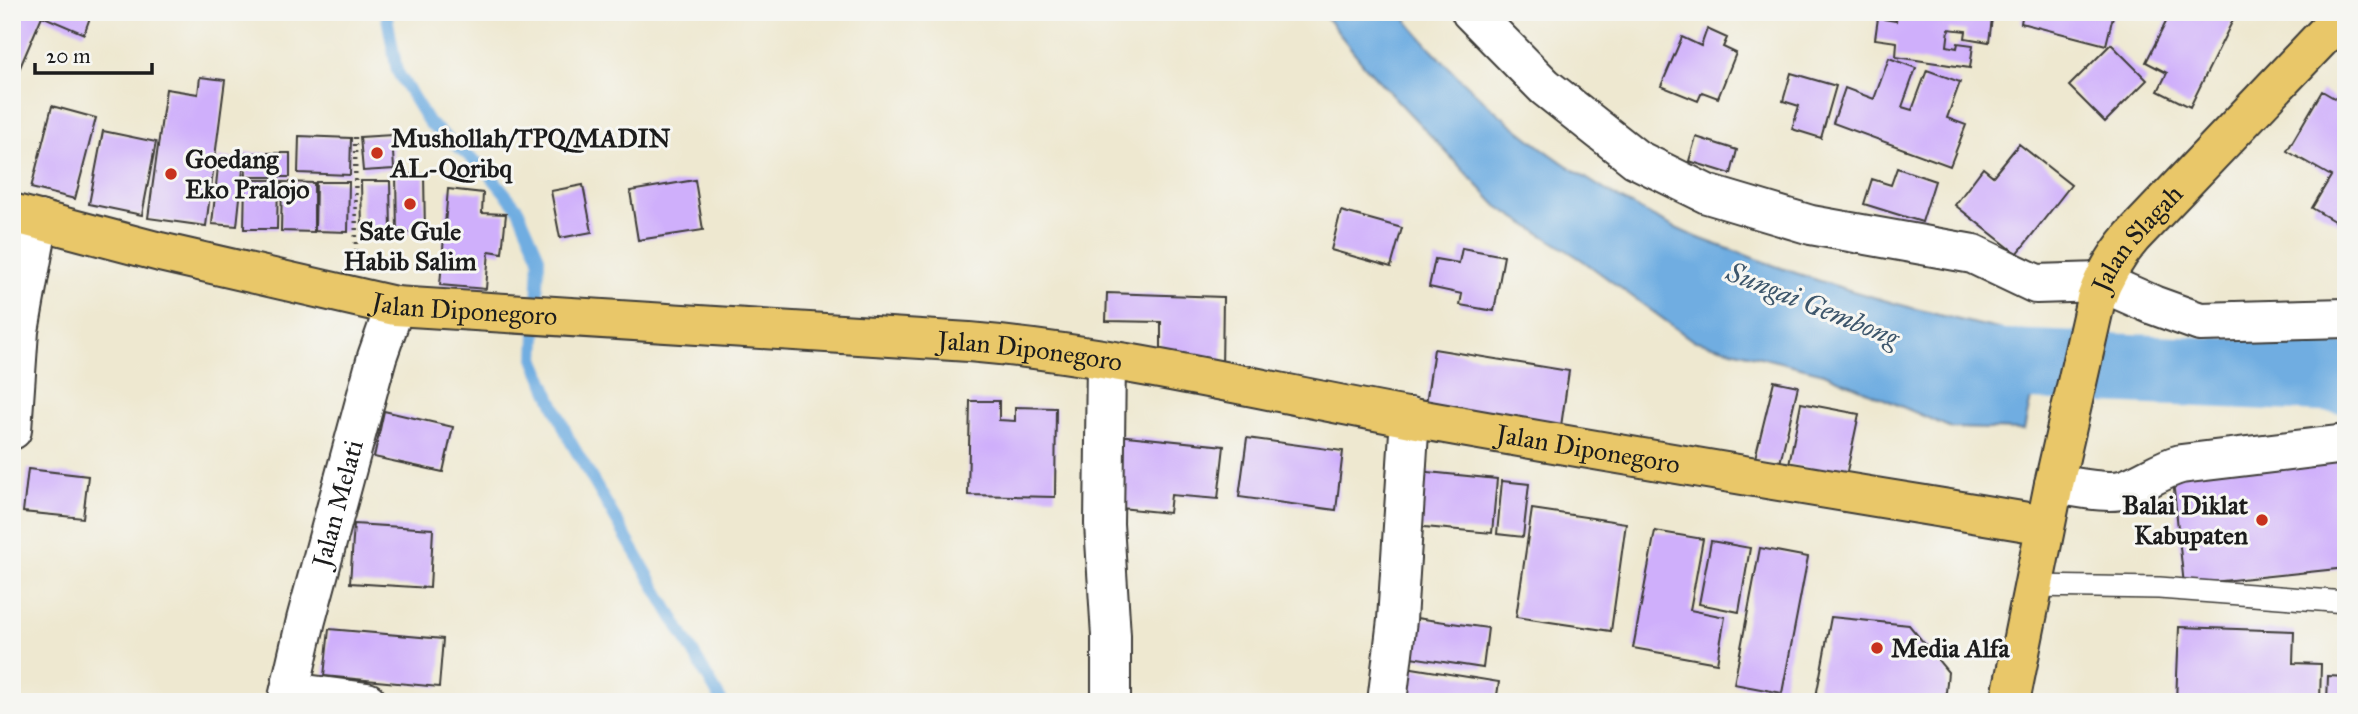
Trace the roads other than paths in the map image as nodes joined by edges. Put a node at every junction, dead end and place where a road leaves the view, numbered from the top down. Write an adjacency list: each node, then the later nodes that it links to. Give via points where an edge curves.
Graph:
1 (1471, 12): 4 (street, via 1545,87 1636,159 1707,194 1811,225 1973,254 2036,284)
2 (2346, 12): 4 (main road, Jalan Slagah, via 2146,221 2118,253)
3 (26, 216): 5 (main road, Jalan Diponegoro); 9 (street)
4 (2099, 291): 6 (street, via 2200,322); 11 (main road, Jalan Slagah)
5 (395, 306): 7 (main road, Jalan Diponegoro, via 969,342); 15 (street, Jalan Melati, via 373,370)
6 (2346, 318)
7 (1105, 360): 8 (main road, Jalan Diponegoro); 17 (street, via 1104,524)
8 (1410, 417): 12 (main road, Jalan Diponegoro); 18 (street)
9 (12, 430)
10 (2346, 444): 11 (street, via 2181,464 2123,490 2111,491)
11 (2056, 474): 12 (main road, Jalan Slagah)
12 (2045, 525): 13 (main road, Jalan Slagah)
13 (2032, 586): 14 (lane, via 2159,588); 19 (main road, Jalan Slagah)
14 (2346, 602)
15 (289, 697): 16 (street)
16 (367, 702)
17 (1111, 702)
18 (1387, 702)
19 (2010, 702)

